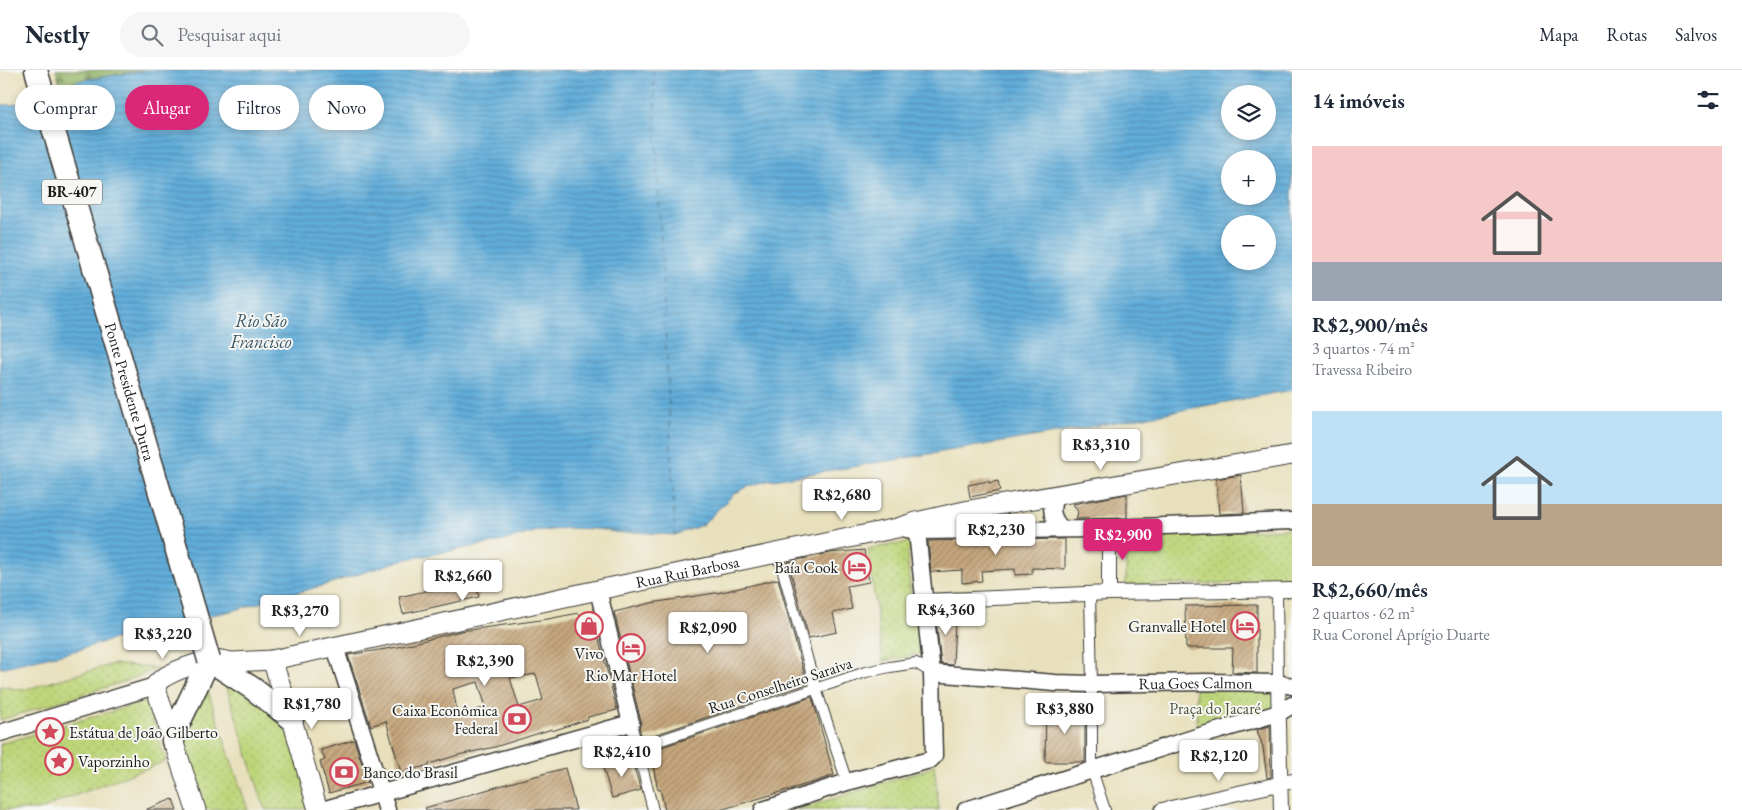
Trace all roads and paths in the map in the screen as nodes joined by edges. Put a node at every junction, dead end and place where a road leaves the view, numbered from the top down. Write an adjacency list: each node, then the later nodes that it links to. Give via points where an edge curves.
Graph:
1 (36, 70): 16 (highway, Ponte Presidente Dutra / BR-407, bridge, via 108,315 125,335 160,448 153,469)
2 (1292, 454): 3 (main road, Rua Rui Barbosa)
3 (1056, 496): 5 (main road, Rua Rui Barbosa, via 969,510); 6 (street, via 1052,514)
4 (1292, 521): 7 (street)
5 (916, 526): 6 (street); 8 (main road, Rua Rui Barbosa); 14 (street)
6 (1062, 529): 7 (street)
7 (1109, 529): 12 (street)
8 (778, 555): 9 (main road, Rua Rui Barbosa); 22 (street)
9 (598, 590): 15 (main road, Rua Rui Barbosa); 25 (street)
10 (1277, 590): 11 (street); 12 (street); 20 (street)
11 (1292, 590)
12 (1109, 593): 13 (street)
13 (1090, 594): 14 (street); 19 (street)
14 (924, 601): 18 (street)
15 (334, 647): 17 (main road, Rua Rui Barbosa); 32 (street)
16 (213, 659): 17 (main road, Rua Rui Barbosa, via 232,662); 21 (main road, via 162,678); 24 (highway); 27 (highway)
17 (272, 660): 24 (main road)
18 (932, 673): 19 (street, Rua Goes Calmon); 22 (street, Rua Conselheiro Saraiva, via 916,663 866,672); 31 (street, via 935,753 930,760)
19 (1092, 684): 20 (street, Rua Goes Calmon, via 1205,682); 29 (street)
20 (1285, 685): 23 (street)
21 (156, 689): 26 (street); 27 (main road)
22 (816, 690): 28 (street, Rua Conselheiro Saraiva); 31 (street)
23 (1285, 709): 29 (street); 30 (street)
24 (284, 712): 34 (main road)
25 (631, 722): 28 (street); 32 (street)
26 (0, 734)
27 (174, 736): 33 (main road)
28 (637, 748): 37 (street)
29 (1092, 770): 39 (street); 40 (street)
30 (1287, 781): 41 (street); 42 (street)
31 (847, 782): 38 (street)
32 (382, 794): 35 (street); 36 (street)
33 (196, 810)
34 (318, 810)
35 (322, 810)
36 (387, 810)
37 (653, 810)
38 (763, 810)
39 (966, 810)
40 (1105, 810)
41 (1162, 810)
42 (1281, 810)

